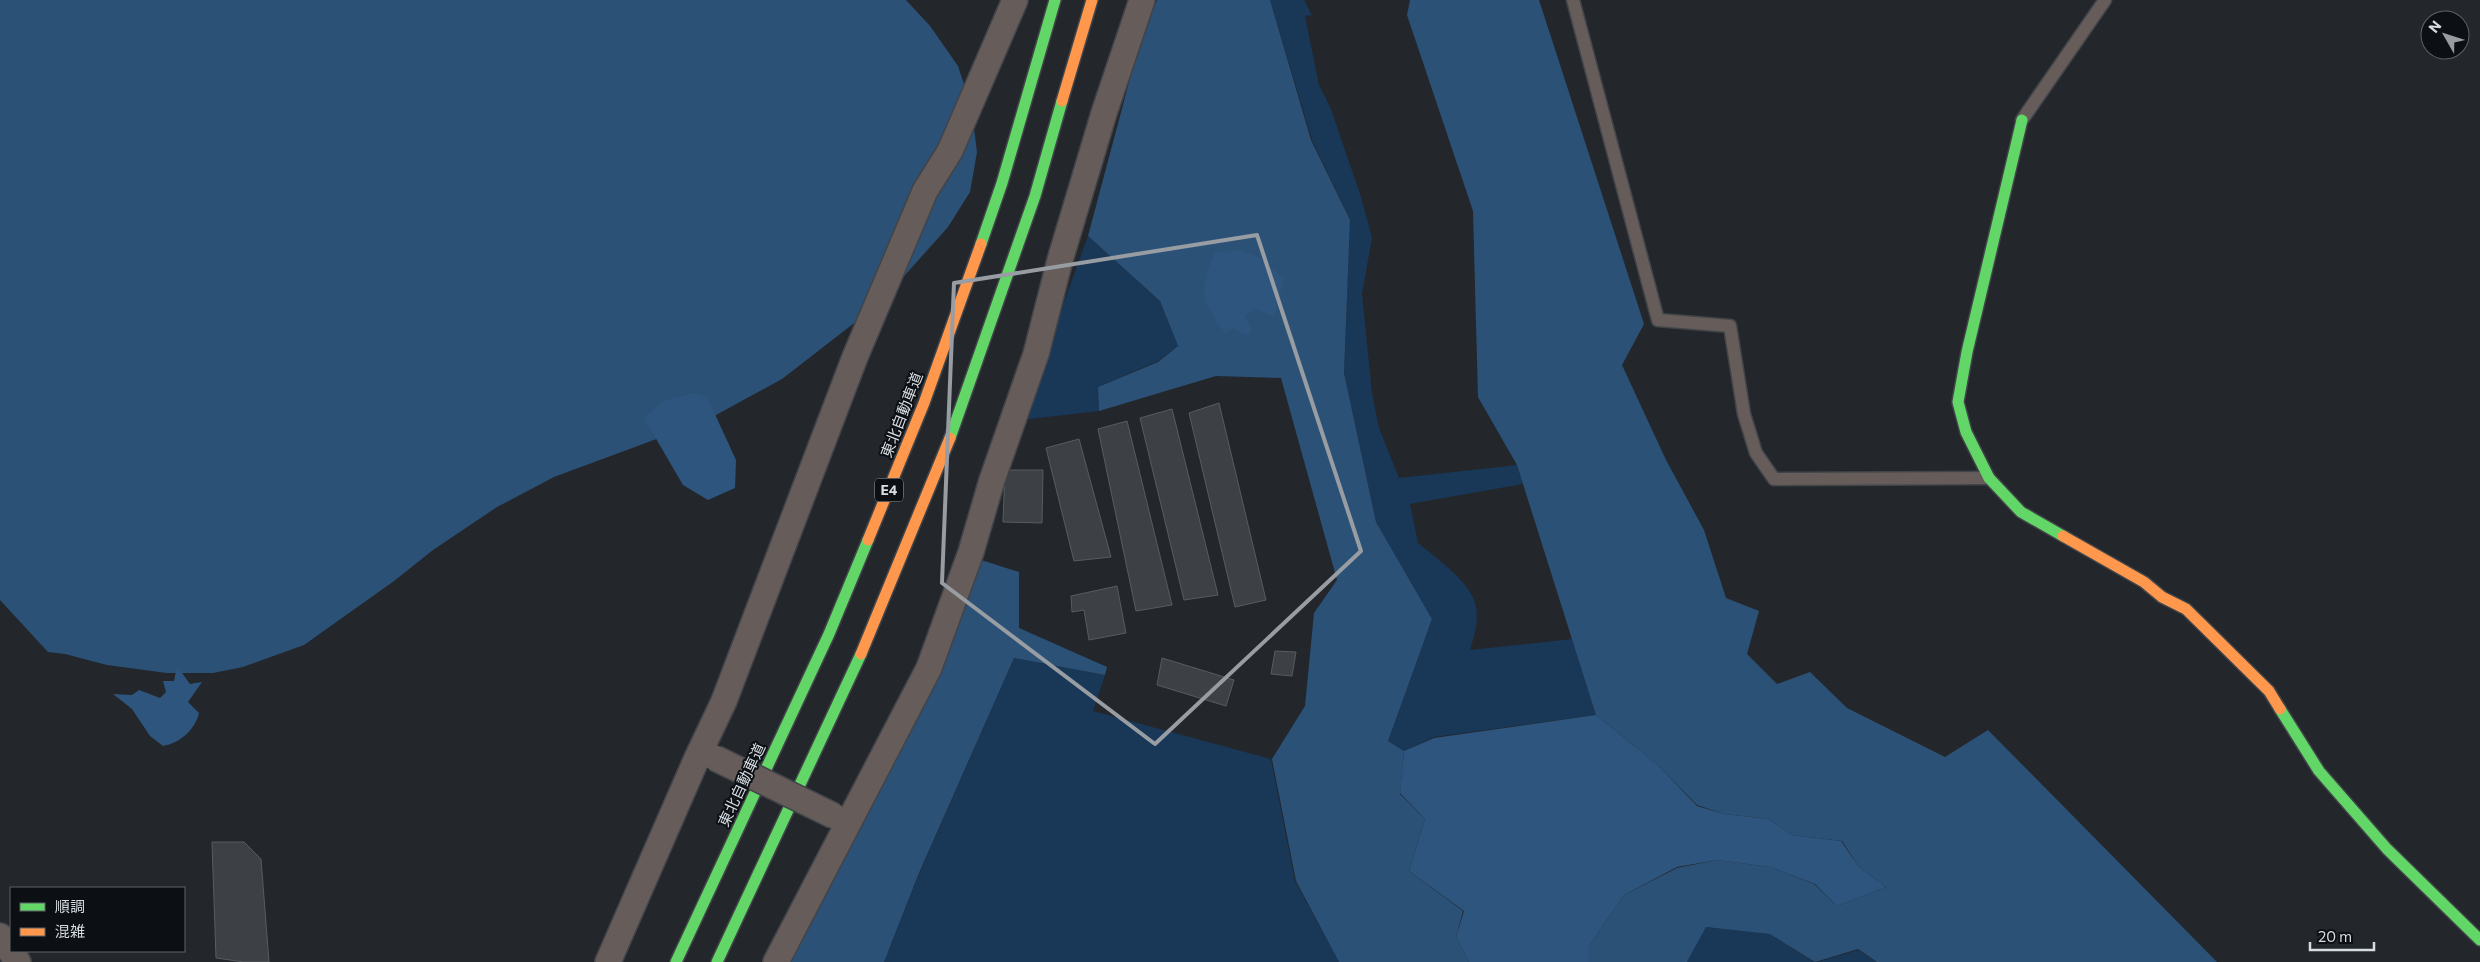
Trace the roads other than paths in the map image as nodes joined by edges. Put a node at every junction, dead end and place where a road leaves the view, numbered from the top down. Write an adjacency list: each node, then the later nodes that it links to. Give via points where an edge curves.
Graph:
1 (1015, 0): 9 (street, via 950,151 925,191 855,357 724,701)
2 (1055, 0): 15 (main road, 東北自動車道 / E4, via 1002,183 924,403 829,634)
3 (1092, 0): 16 (main road, E4, via 1035,196 958,418 863,649)
4 (1142, 0): 10 (street, via 1104,113 1036,354 929,668 870,784)
5 (1573, 0): 8 (lane, via 1658,320 1730,326 1744,414 1756,452 1774,480)
6 (2105, 0): 7 (lane)
7 (2022, 120): 8 (main road, via 1958,402 1966,432)
8 (1989, 478): 12 (main road, via 2020,512 2186,609 2269,691 2319,771 2388,849)
9 (706, 758): 10 (street, bridge); 14 (street)
10 (839, 821): 17 (street)
11 (0, 936): 13 (street)
12 (2480, 940)
13 (10, 950)
14 (608, 962)
15 (676, 962)
16 (716, 962)
17 (776, 962)

